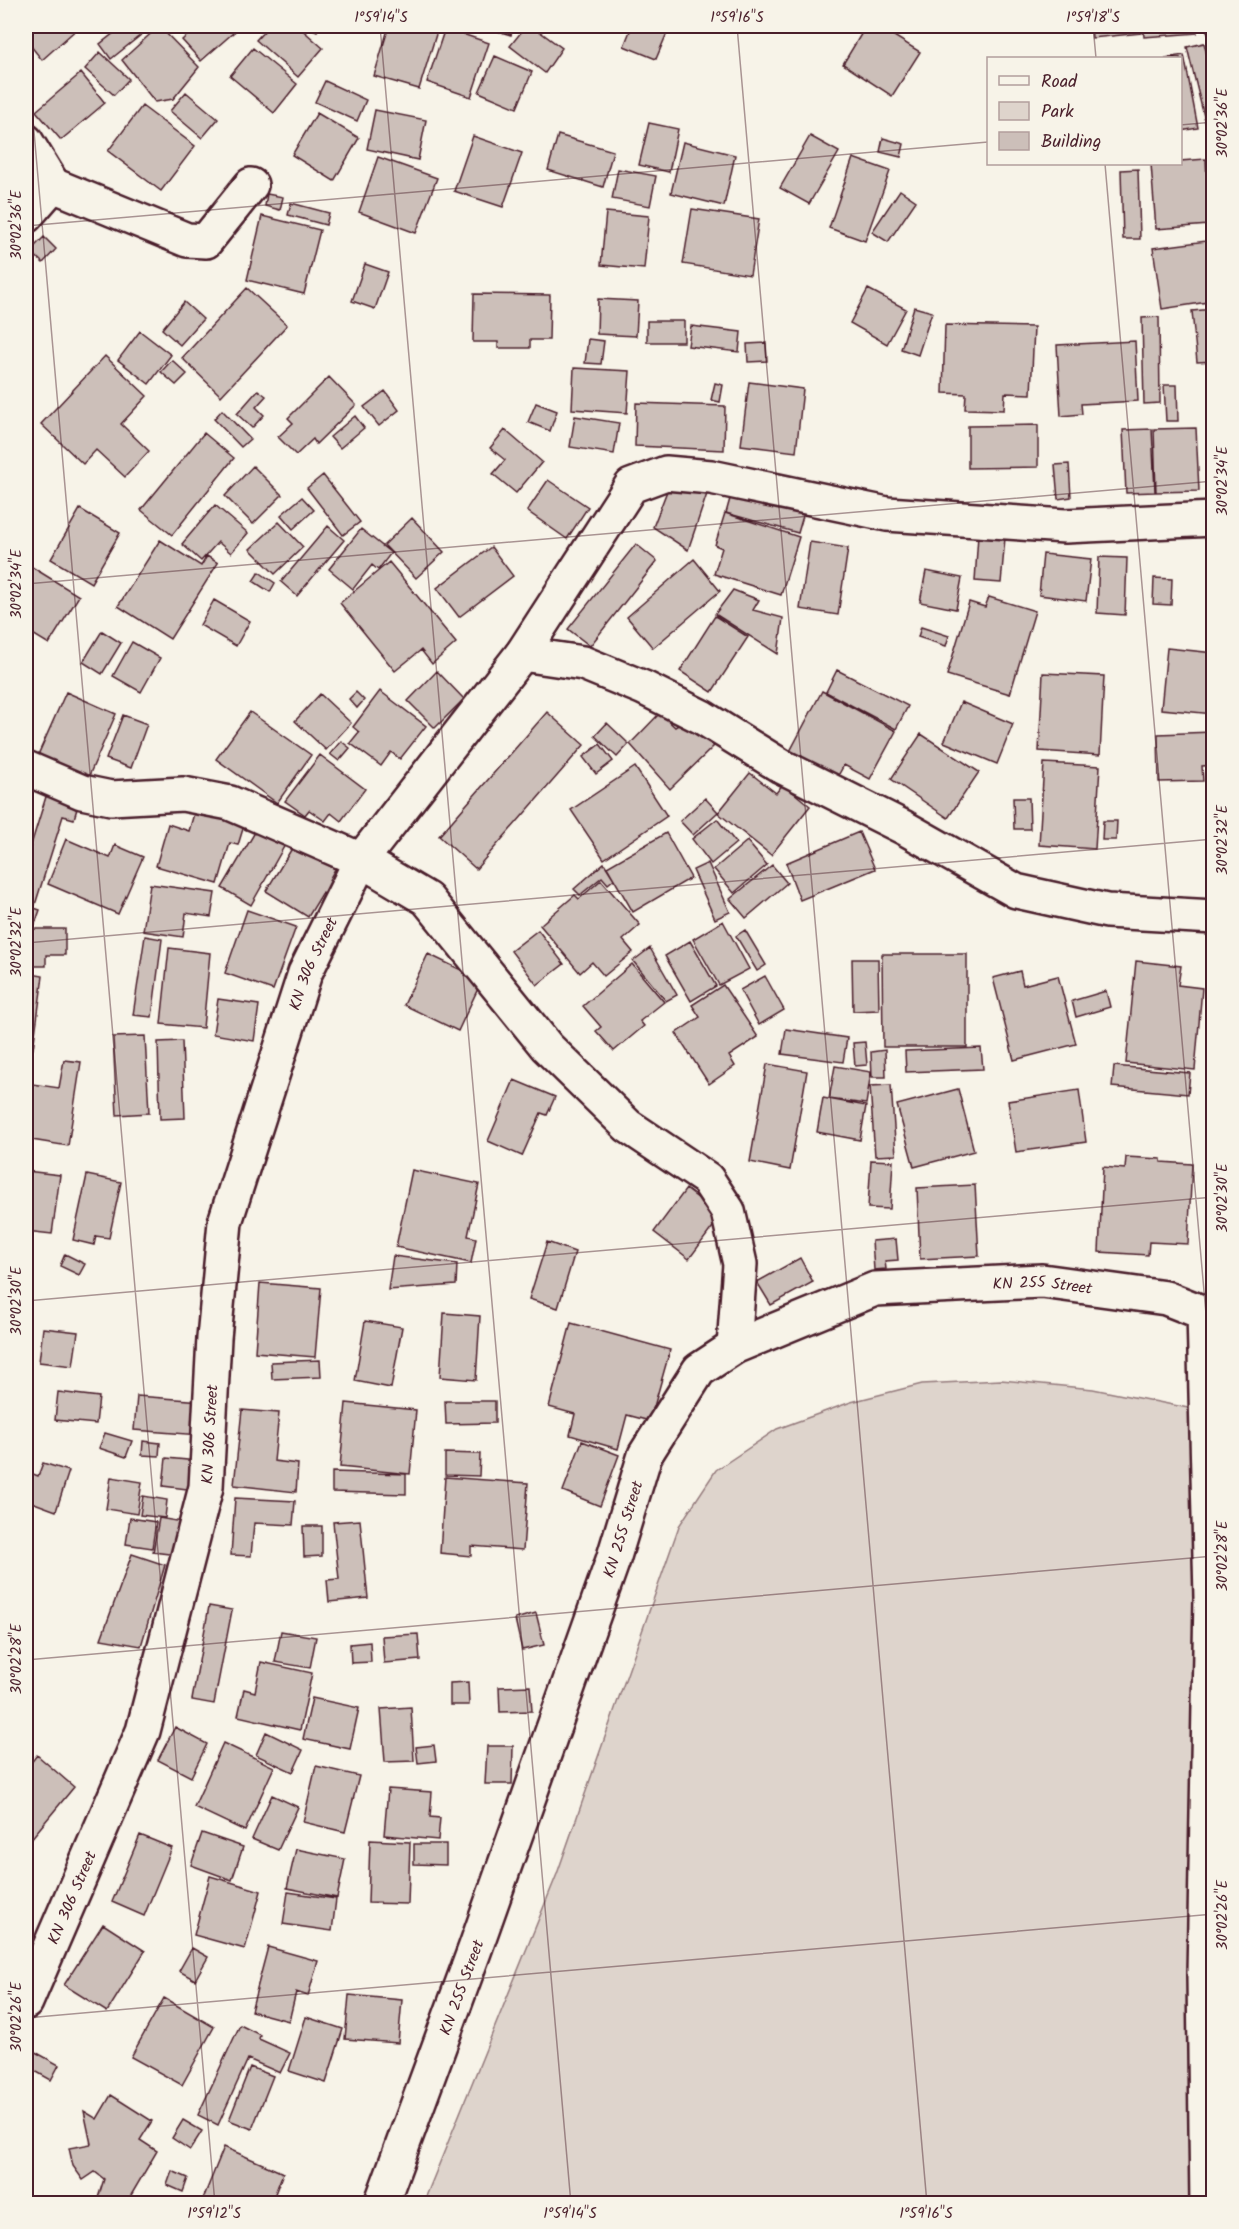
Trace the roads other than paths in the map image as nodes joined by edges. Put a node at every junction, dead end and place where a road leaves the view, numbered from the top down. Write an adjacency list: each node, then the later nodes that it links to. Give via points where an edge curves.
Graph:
1 (26, 141): 2 (street)
2 (53, 184): 3 (street, via 188,240 206,241); 4 (street)
3 (251, 185)
4 (26, 216)
5 (1214, 519): 6 (street, KN 306 Street, via 1065,526 886,514 711,477 666,473 631,486)
6 (522, 654): 8 (street, KN 306 Street); 9 (street, via 584,663 644,688 1016,891 1107,911)
7 (26, 768): 8 (street, via 82,792 111,798 183,794 230,803)
8 (361, 860): 11 (street, via 427,899 547,1047 628,1126 708,1179 728,1211 740,1264); 12 (street, KN 306 Street, via 305,973 225,1222 206,1487 143,1731)
9 (1214, 917)
10 (1209, 1314): 11 (street, KN 255 Street, via 1166,1298 1042,1281 875,1289); 14 (street, via 1212,1597 1204,1975)
11 (734, 1347): 13 (street, KN 255 Street, via 699,1370 645,1455 613,1560)
12 (26, 2002)
13 (381, 2204)
14 (1207, 2204)

